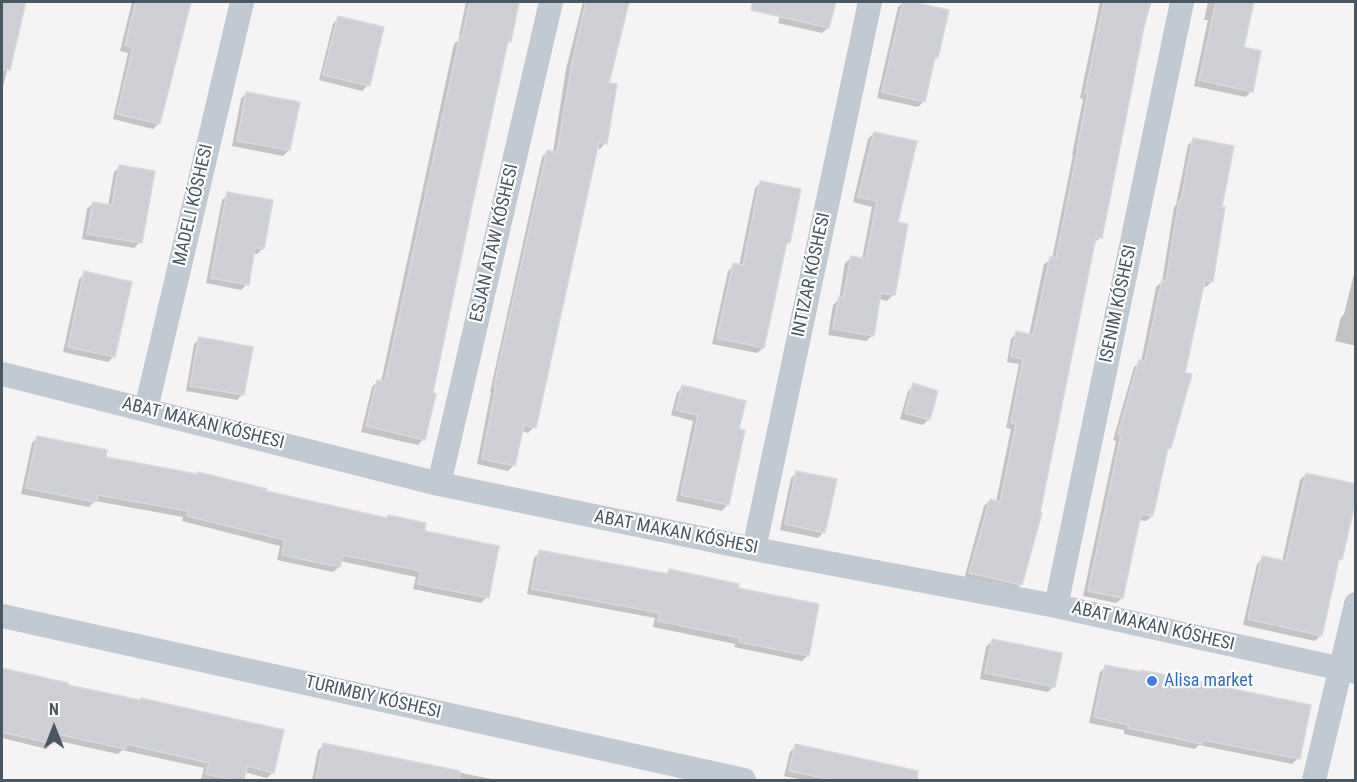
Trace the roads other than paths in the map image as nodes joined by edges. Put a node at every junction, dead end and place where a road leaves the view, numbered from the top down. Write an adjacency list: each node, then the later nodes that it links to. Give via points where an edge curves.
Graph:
1 (242, 2): 6 (street, MADELI KÓSHESI)
2 (551, 2): 7 (street, ESJAN ATAW KÓSHESI)
3 (870, 2): 8 (street, INTIZAR KÓSHESI)
4 (1182, 2): 10 (street, ISENIM KÓSHESI)
5 (2, 374): 6 (street, ABAT MAKAN KÓSHESI)
6 (146, 409): 7 (street, ABAT MAKAN KÓSHESI)
7 (439, 484): 8 (street, ABAT MAKAN KÓSHESI)
8 (754, 549): 10 (street, ABAT MAKAN KÓSHESI)
9 (1356, 604): 12 (street)
10 (1056, 606): 12 (street, ABAT MAKAN KÓSHESI)
11 (2, 616): 13 (street)
12 (1348, 671): 14 (street)
13 (744, 780)
14 (1314, 780)

